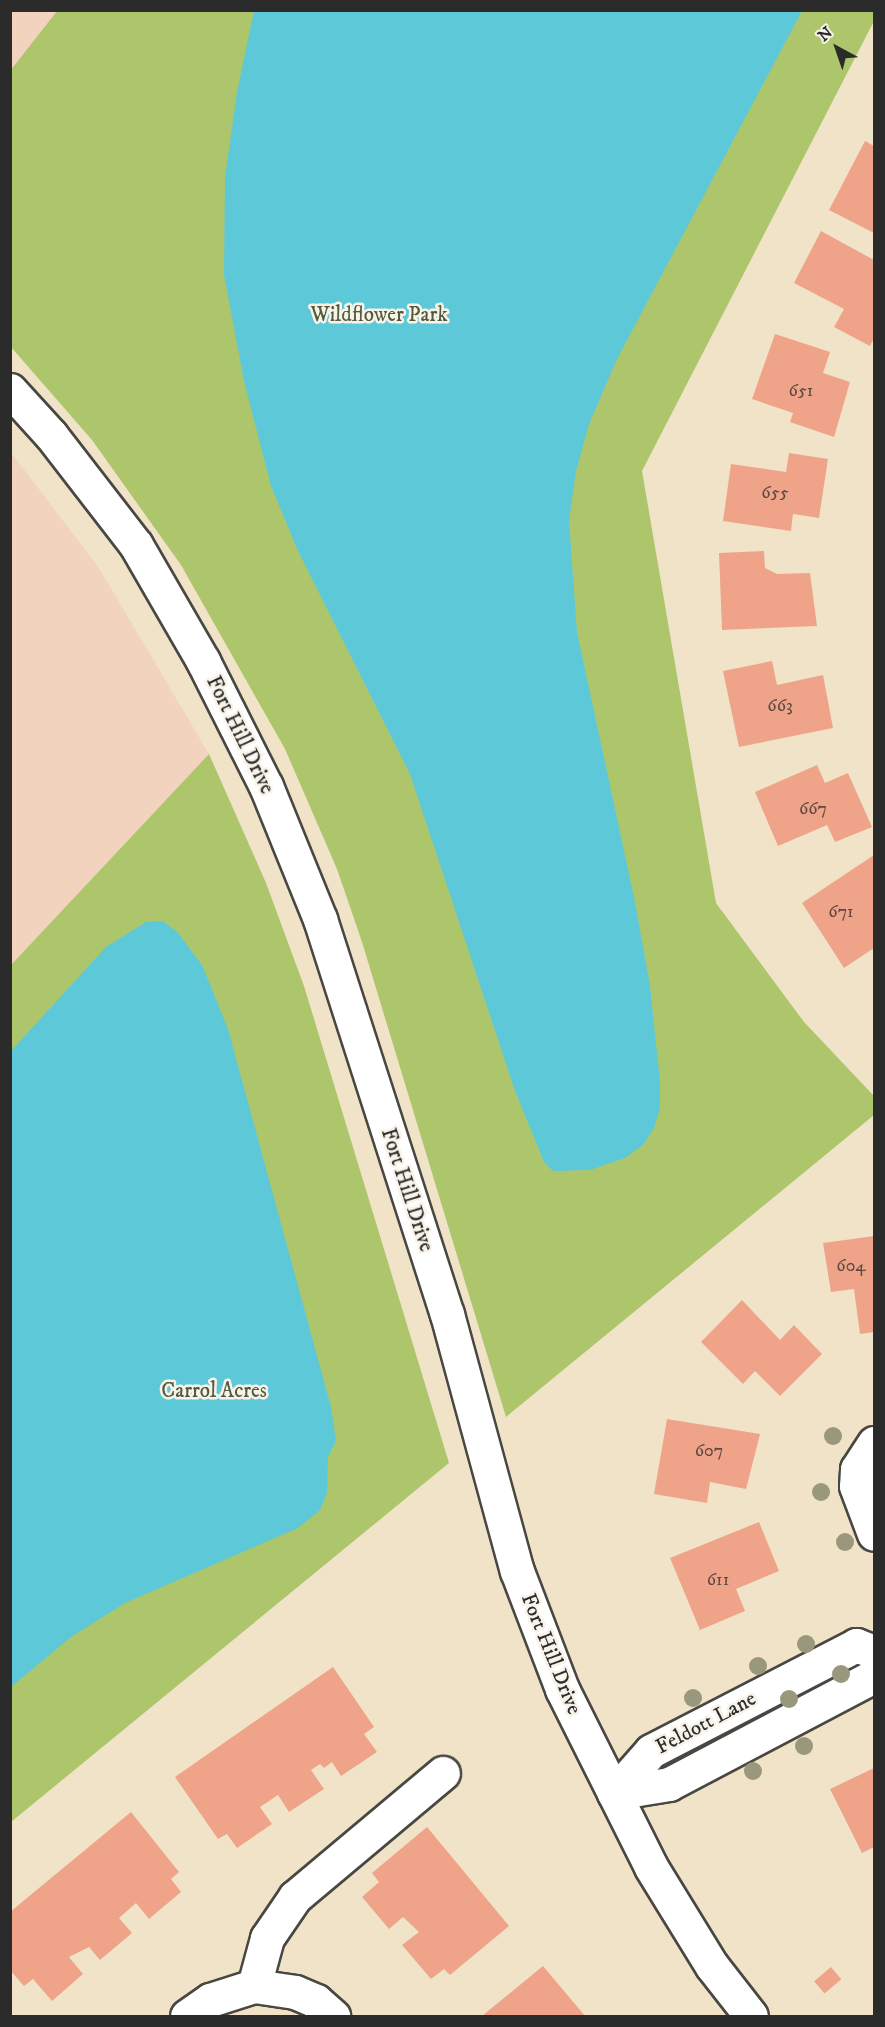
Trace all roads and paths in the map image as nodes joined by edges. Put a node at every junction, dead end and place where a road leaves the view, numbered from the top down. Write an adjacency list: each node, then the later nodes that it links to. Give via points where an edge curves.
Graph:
1 (10, 390): 7 (street, Fort Hill Drive, via 51,435 136,545 203,661 266,786 320,919 440,1292 517,1571 562,1689)
2 (874, 1443): 3 (street, via 857,1469 856,1486)
3 (874, 1533)
4 (874, 1652): 7 (street, Feldott Lane, via 856,1645 651,1750)
5 (874, 1676): 7 (street, Feldott Lane, via 669,1784)
6 (443, 1773): 8 (street, via 296,1897 267,1938)
7 (614, 1793): 11 (street, Fort Hill Drive, via 651,1867 712,1966)
8 (254, 1986): 9 (street, via 210,2000); 10 (street, via 295,1992 316,2001)
9 (187, 2016)
10 (333, 2016)
11 (751, 2016)

